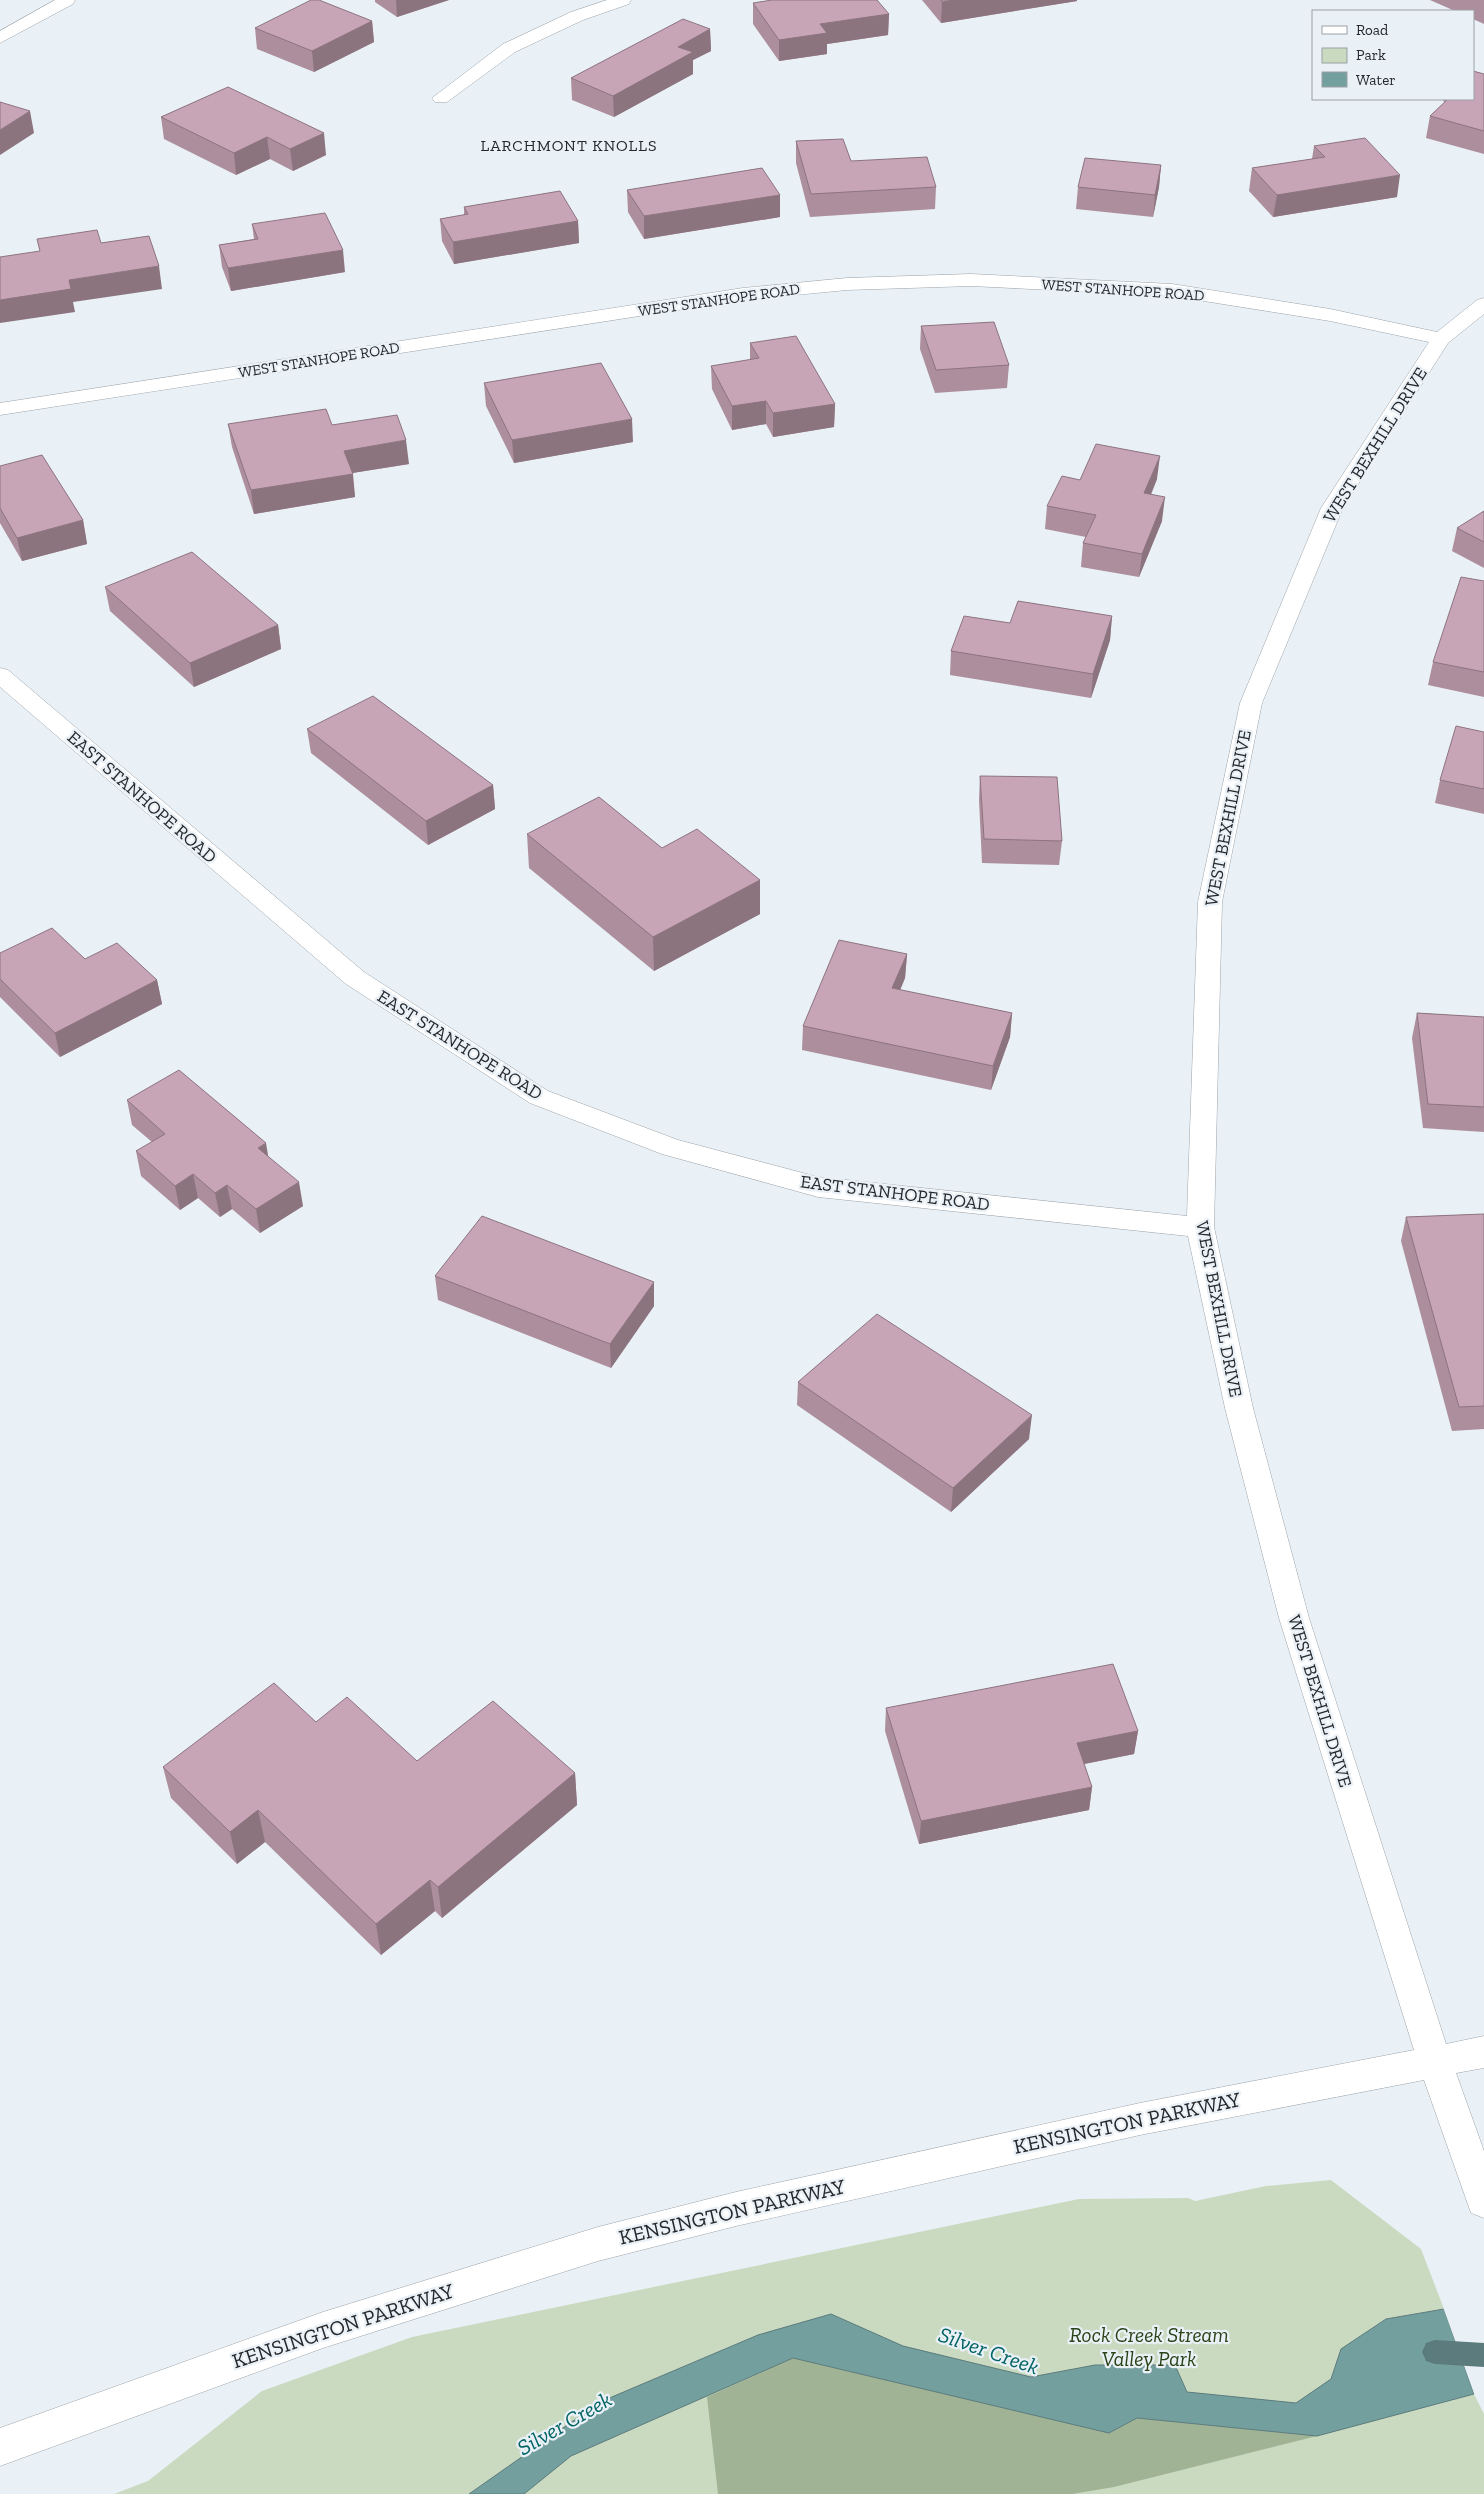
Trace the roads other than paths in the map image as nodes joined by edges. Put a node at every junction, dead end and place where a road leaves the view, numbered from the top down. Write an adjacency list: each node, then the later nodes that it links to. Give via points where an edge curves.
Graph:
1 (68, 0): 3 (street)
2 (623, 0): 4 (street, via 577,16 509,48)
3 (0, 38)
4 (441, 98)
5 (1484, 304): 6 (street, WEST BEXHILL DRIVE)
6 (1441, 339): 7 (street, WEST STANHOPE ROAD, via 1330,315 1172,290 971,280 847,284 743,294); 9 (street, WEST BEXHILL DRIVE, via 1332,508 1251,702 1210,902)
7 (0, 409)
8 (0, 675): 9 (street, EAST STANHOPE ROAD, via 355,978 539,1097 671,1147 818,1187)
9 (1200, 1227): 11 (street, WEST BEXHILL DRIVE, via 1239,1408 1294,1618)
10 (1484, 2052): 11 (street, KENSINGTON PARKWAY)
11 (1435, 2063): 12 (street, WEST BEXHILL DRIVE); 13 (street, KENSINGTON PARKWAY, via 1140,2119 736,2209 598,2244 323,2330)
12 (1484, 2201)
13 (0, 2447)

